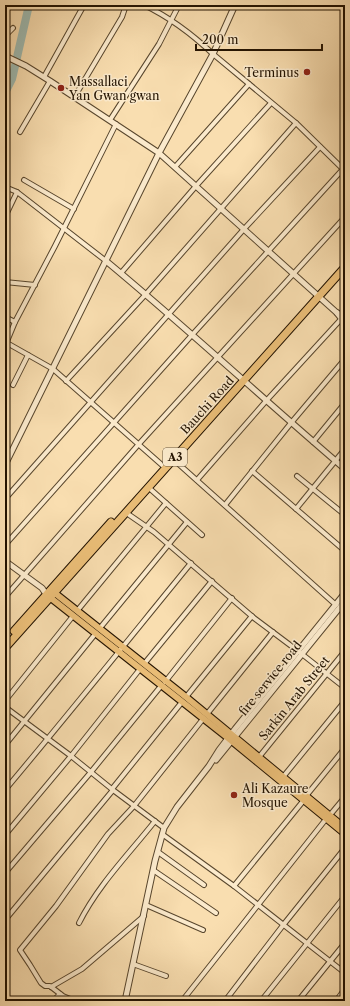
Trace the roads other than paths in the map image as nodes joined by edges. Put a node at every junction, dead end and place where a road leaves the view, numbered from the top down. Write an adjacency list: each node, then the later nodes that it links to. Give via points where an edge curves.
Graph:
1 (84, 5): 11 (street)
2 (126, 5): 14 (street, via 122,17)
3 (144, 5): 6 (street)
4 (179, 5): 6 (street)
5 (235, 5): 9 (street)
6 (170, 21): 9 (street, via 202,43); 16 (street, via 159,44)
7 (13, 28): 8 (street)
8 (5, 36)
9 (213, 54): 13 (street); 21 (street)
10 (6, 56): 11 (street)
11 (44, 77): 12 (street)
12 (50, 81): 14 (street); 19 (street)
13 (248, 84): 15 (street); 22 (street)
14 (74, 96): 16 (street)
15 (271, 103): 17 (street); 25 (street)
16 (110, 120): 18 (street)
17 (296, 123): 20 (street); 28 (street)
18 (116, 124): 21 (street); 29 (street)
19 (20, 132)
20 (320, 147): 23 (street); 33 (street)
21 (159, 153): 22 (street); 35 (street)
22 (175, 167): 25 (street)
23 (344, 170): 34 (street)
24 (24, 180): 29 (street)
25 (196, 186): 28 (street); 38 (street)
26 (5, 187): 27 (street)
27 (17, 192): 30 (street); 32 (street)
28 (221, 208): 33 (street); 42 (street)
29 (74, 209): 32 (street)
30 (5, 217)
31 (345, 217): 39 (street)
32 (65, 228): 35 (street); 41 (street)
33 (244, 230): 34 (street); 44 (street)
34 (268, 251): 39 (street); 48 (street)
35 (106, 261): 38 (street); 53 (street)
36 (345, 262): 43 (highway, Bauchi Road / A3)
37 (345, 267): 43 (highway, Bauchi Road / A3)
38 (121, 273): 42 (street)
39 (294, 274): 43 (street); 51 (street)
40 (5, 282): 41 (street)
41 (35, 285): 47 (street)
42 (146, 294): 44 (street); 55 (street)
43 (317, 295): 46 (street); 54 (highway, Bauchi Road / A3)
44 (169, 314): 48 (street); 58 (street)
45 (5, 317): 47 (street)
46 (344, 319): 57 (street)
47 (15, 322): 49 (street)
48 (192, 335): 51 (street); 60 (street)
49 (6, 341): 50 (street)
50 (28, 355): 53 (street); 56 (street)
51 (218, 357): 54 (street); 63 (street)
52 (345, 360): 61 (street)
53 (52, 370): 55 (street); 67 (street)
54 (242, 379): 57 (street); 65 (highway, Bauchi Road / A3); 68 (highway, Bauchi Road / A3)
55 (66, 381): 58 (street)
56 (14, 385)
57 (266, 401): 61 (street); 72 (street)
58 (91, 402): 60 (street); 75 (street)
59 (345, 403): 62 (street)
60 (115, 423): 63 (street); 84 (street)
61 (291, 423): 62 (street); 70 (street)
62 (313, 442): 66 (street)
63 (138, 445): 68 (street); 89 (street)
64 (345, 449): 66 (street)
65 (173, 459): 72 (street); 73 (highway, Bauchi Road / A3)
66 (335, 460): 69 (street); 74 (street)
67 (5, 465)
68 (162, 465): 91 (highway, Bauchi Road / A3)
69 (345, 469)
70 (252, 471): 77 (street); 78 (street)
71 (297, 476): 74 (street)
72 (197, 480): 77 (street)
73 (148, 487): 76 (street); 79 (highway, Bauchi Road / A3)
74 (312, 489): 78 (street); 80 (street)
75 (5, 499)
76 (166, 503): 81 (street); 82 (street)
77 (225, 505): 96 (street)
78 (296, 509): 86 (street)
79 (125, 512): 82 (street); 91 (highway, Bauchi Road / A3)
80 (345, 516)
81 (187, 522): 83 (street); 85 (street)
82 (146, 527): 85 (street); 97 (street)
83 (202, 535)
84 (5, 544)
85 (168, 544): 88 (street); 99 (street)
86 (345, 551)
87 (5, 561): 89 (street)
88 (191, 563): 90 (street); 103 (street)
89 (24, 575): 91 (street); 93 (street)
90 (212, 581): 94 (street); 106 (street)
91 (48, 592): 97 (main road); 101 (highway, Bauchi Road / A3); 102 (highway, Bauchi Road / A3)
92 (345, 593): 96 (street)
93 (5, 597)
94 (232, 598): 98 (street); 108 (street)
95 (345, 601): 105 (street, fire service road)
96 (336, 605): 105 (street)
97 (75, 613): 99 (main road); 111 (street)
98 (252, 616): 100 (street); 110 (street)
99 (98, 631): 103 (main road); 115 (street)
100 (273, 632): 105 (street); 114 (street)
101 (5, 641)
102 (5, 648)
103 (120, 649): 106 (main road); 117 (street)
104 (345, 651): 107 (street, Sarkin Arab Street)
105 (300, 652): 107 (street); 116 (street, fire service road)
106 (142, 667): 108 (main road); 120 (street)
107 (327, 674): 109 (street); 121 (street, Sarkin Arab Street)
108 (163, 684): 110 (main road); 122 (street)
109 (345, 688)
110 (184, 700): 114 (main road); 125 (street)
111 (5, 701)
112 (345, 701): 123 (street)
113 (5, 707): 115 (street)
114 (205, 717): 116 (main road); 128 (street)
115 (24, 721): 117 (street); 118 (street)
116 (231, 737): 121 (main road); 127 (main road); 132 (street, fire service road, via 177,807)
117 (48, 739): 120 (street); 124 (street)
118 (5, 745)
119 (345, 748): 127 (street)
120 (71, 756): 122 (street); 134 (street)
121 (259, 757): 123 (main road)
122 (91, 772): 125 (street); 138 (street)
123 (282, 777): 127 (main road)
124 (5, 790)
125 (112, 790): 128 (street); 146 (street)
126 (345, 797): 129 (street)
127 (305, 798): 129 (main road); 140 (street)
128 (134, 806): 130 (street); 156 (street, via 108,834 56,906 20,950 41,983)
129 (328, 817): 131 (main road); 133 (main road); 143 (street)
130 (155, 821): 132 (street); 147 (street, via 107,879)
131 (345, 828)
132 (163, 831): 136 (street, fire service road); 140 (street)
133 (345, 834)
134 (5, 835)
135 (345, 848): 148 (street)
136 (158, 852): 137 (street, fire service road); 139 (street)
137 (153, 870): 142 (street, fire service road); 144 (street)
138 (5, 873)
139 (204, 885)
140 (234, 886): 143 (street)
141 (345, 896): 150 (street)
142 (146, 905): 145 (street, fire service road); 149 (street)
143 (258, 905): 148 (street); 163 (street)
144 (216, 913)
145 (144, 915): 153 (street, fire service road); 156 (street, via 82,969)
146 (5, 920)
147 (79, 923)
148 (284, 924): 150 (street); 164 (street)
149 (203, 930)
150 (307, 942): 152 (street); 165 (street)
151 (345, 943): 152 (street)
152 (331, 961): 154 (street); 159 (street)
153 (133, 964): 155 (street); 162 (street, fire service road)
154 (345, 973)
155 (166, 976)
156 (51, 987): 158 (street)
157 (345, 989): 168 (street)
158 (60, 994): 160 (street); 161 (street)
159 (304, 994): 166 (street); 167 (street)
160 (53, 1001)
161 (75, 1001)
162 (125, 1001)
163 (182, 1001)
164 (224, 1001)
165 (261, 1001)
166 (298, 1001)
167 (304, 1001)
168 (336, 1001)

